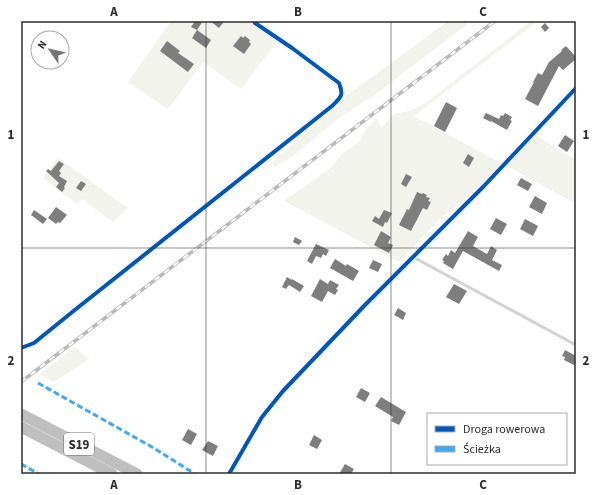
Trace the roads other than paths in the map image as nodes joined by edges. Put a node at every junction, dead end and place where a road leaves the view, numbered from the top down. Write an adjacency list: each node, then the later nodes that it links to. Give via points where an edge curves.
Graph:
1 (254, 21): 5 (street, via 339,83 341,98 34,343)
2 (576, 88): 3 (street)
3 (413, 257): 4 (lane); 10 (street, via 272,404)
4 (576, 345)
5 (21, 348)
6 (21, 414): 9 (highway, S19)
7 (21, 427): 8 (highway, S19)
8 (112, 474)
9 (137, 474)
10 (229, 474)

